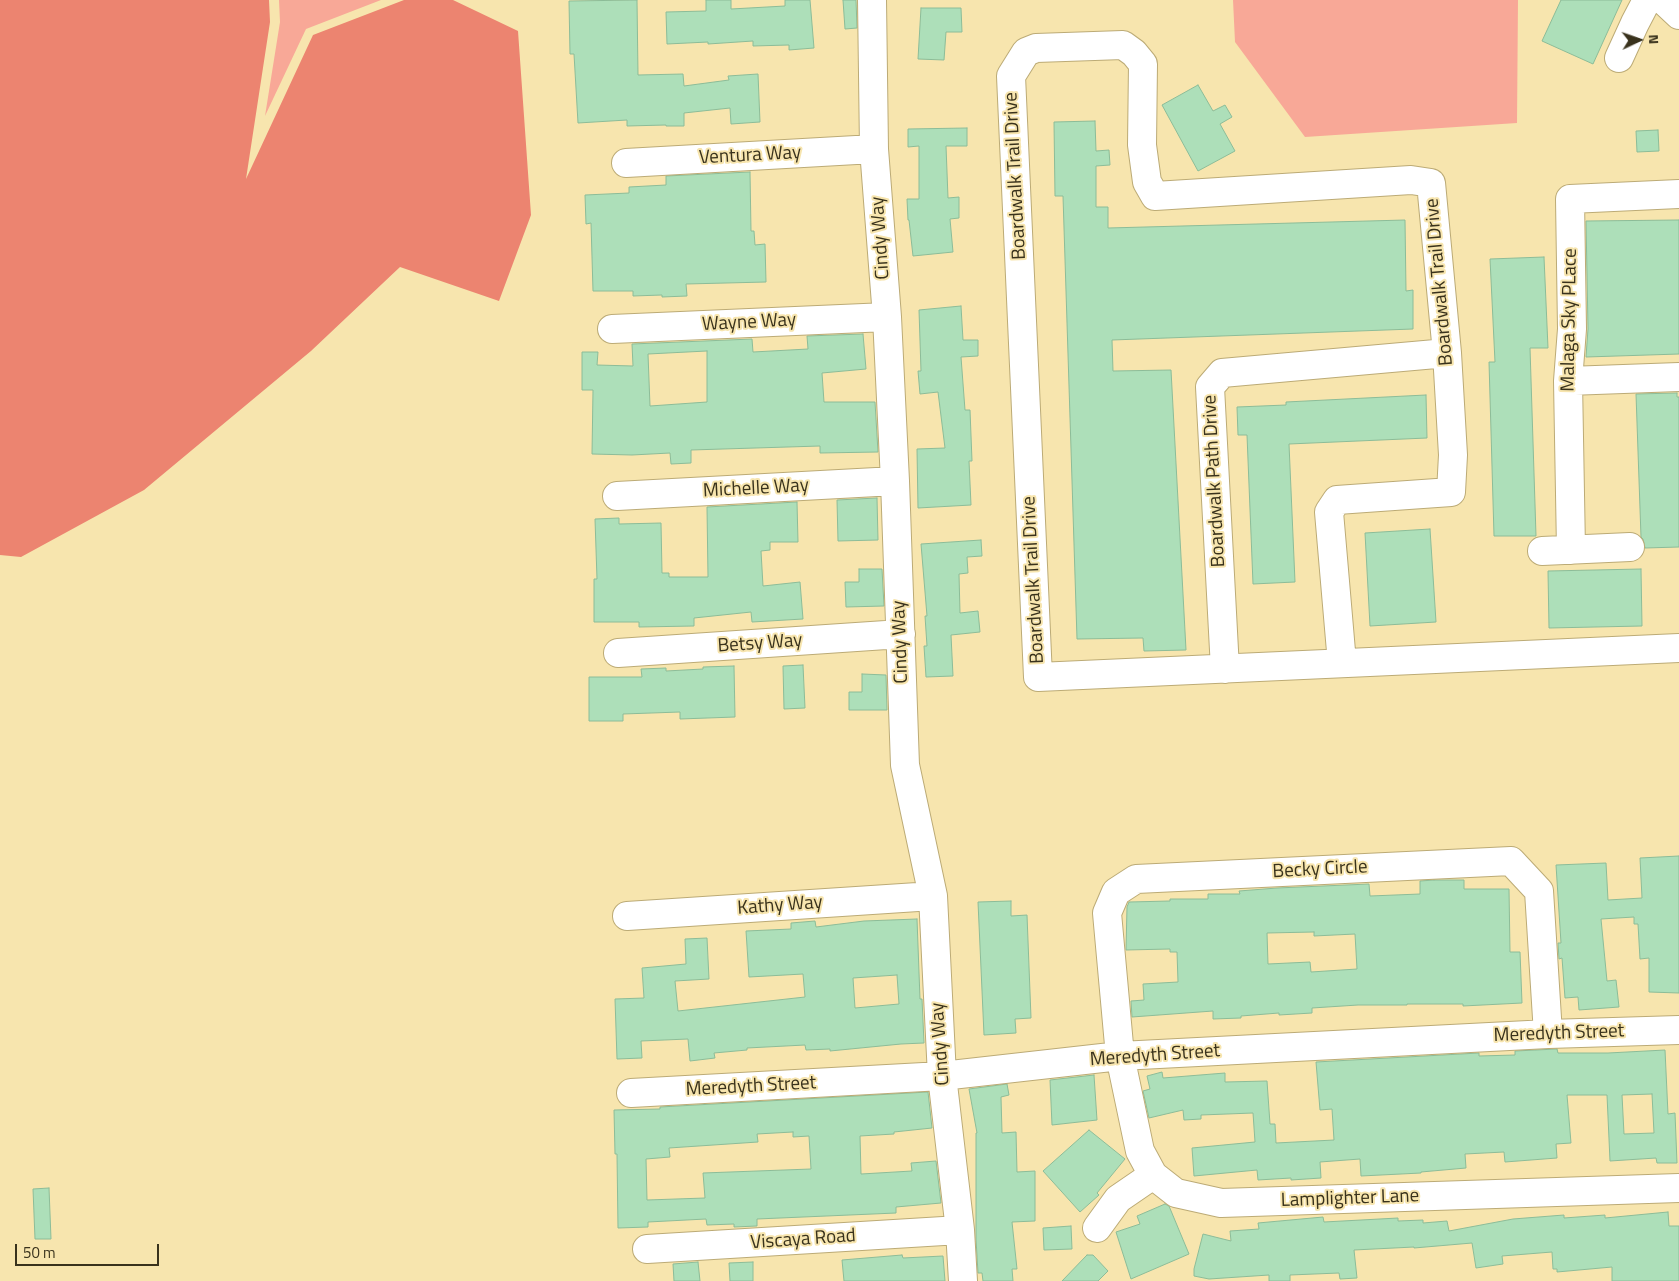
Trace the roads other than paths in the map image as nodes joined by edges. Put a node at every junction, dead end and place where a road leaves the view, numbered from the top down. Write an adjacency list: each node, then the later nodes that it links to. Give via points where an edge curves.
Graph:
1 (872, 0): 6 (street, Cindy Way)
2 (1647, 0): 5 (street)
3 (1663, 0): 4 (street)
4 (1679, 14)
5 (1619, 58)
6 (874, 149): 7 (street, Ventura Way); 9 (street, Cindy Way)
7 (626, 162)
8 (1679, 194): 13 (street, Malaga Sky PLace, via 1570,199 1572,329)
9 (887, 317): 10 (street, Wayne Way); 14 (street, Cindy Way)
10 (612, 329)
11 (1447, 353): 22 (street, Boardwalk Trail Drive, via 1453,455 1451,492 1337,500 1329,512); 23 (street, Boardwalk Path Drive, via 1222,373 1210,386); 23 (street, Boardwalk Trail Drive, via 1431,183 1411,180 1155,196 1147,182 1142,145 1143,64 1134,53 1123,45 1036,48 1026,52 1011,76 1038,677)
12 (1679, 378): 13 (street)
13 (1568, 381): 17 (street, Malaga Sky PLace)
14 (895, 481): 15 (street, Michelle Way); 19 (street, Cindy Way)
15 (617, 496)
16 (1630, 547): 17 (street)
17 (1571, 550): 18 (street)
18 (1542, 551)
19 (901, 634): 21 (street, Betsy Way); 24 (street, Cindy Way, via 905,765)
20 (1679, 648): 22 (street, Boardwalk Trail Drive)
21 (618, 653)
22 (1342, 663): 23 (street, Boardwalk Trail Drive)
23 (1224, 669)
24 (933, 896): 25 (street, Kathy Way); 29 (street, Cindy Way)
25 (627, 916)
26 (1679, 1030): 27 (street, Meredyth Street)
27 (1548, 1034): 28 (street, Meredyth Street); 28 (street, Becky Circle, via 1538,891 1511,861 1136,879 1116,892 1107,912)
28 (1120, 1056): 29 (street, Meredyth Street); 31 (street, Lamplighter Lane, via 1140,1151)
29 (942, 1076): 30 (street, Meredyth Street); 34 (street, Cindy Way)
30 (631, 1093)
31 (1153, 1175): 32 (street, Lamplighter Lane, via 1176,1194 1221,1203); 33 (street, via 1118,1199)
32 (1679, 1188)
33 (1097, 1228)
34 (960, 1230): 35 (street, Viscaya Road); 36 (street, Cindy Way)
35 (646, 1249)
36 (963, 1281)

